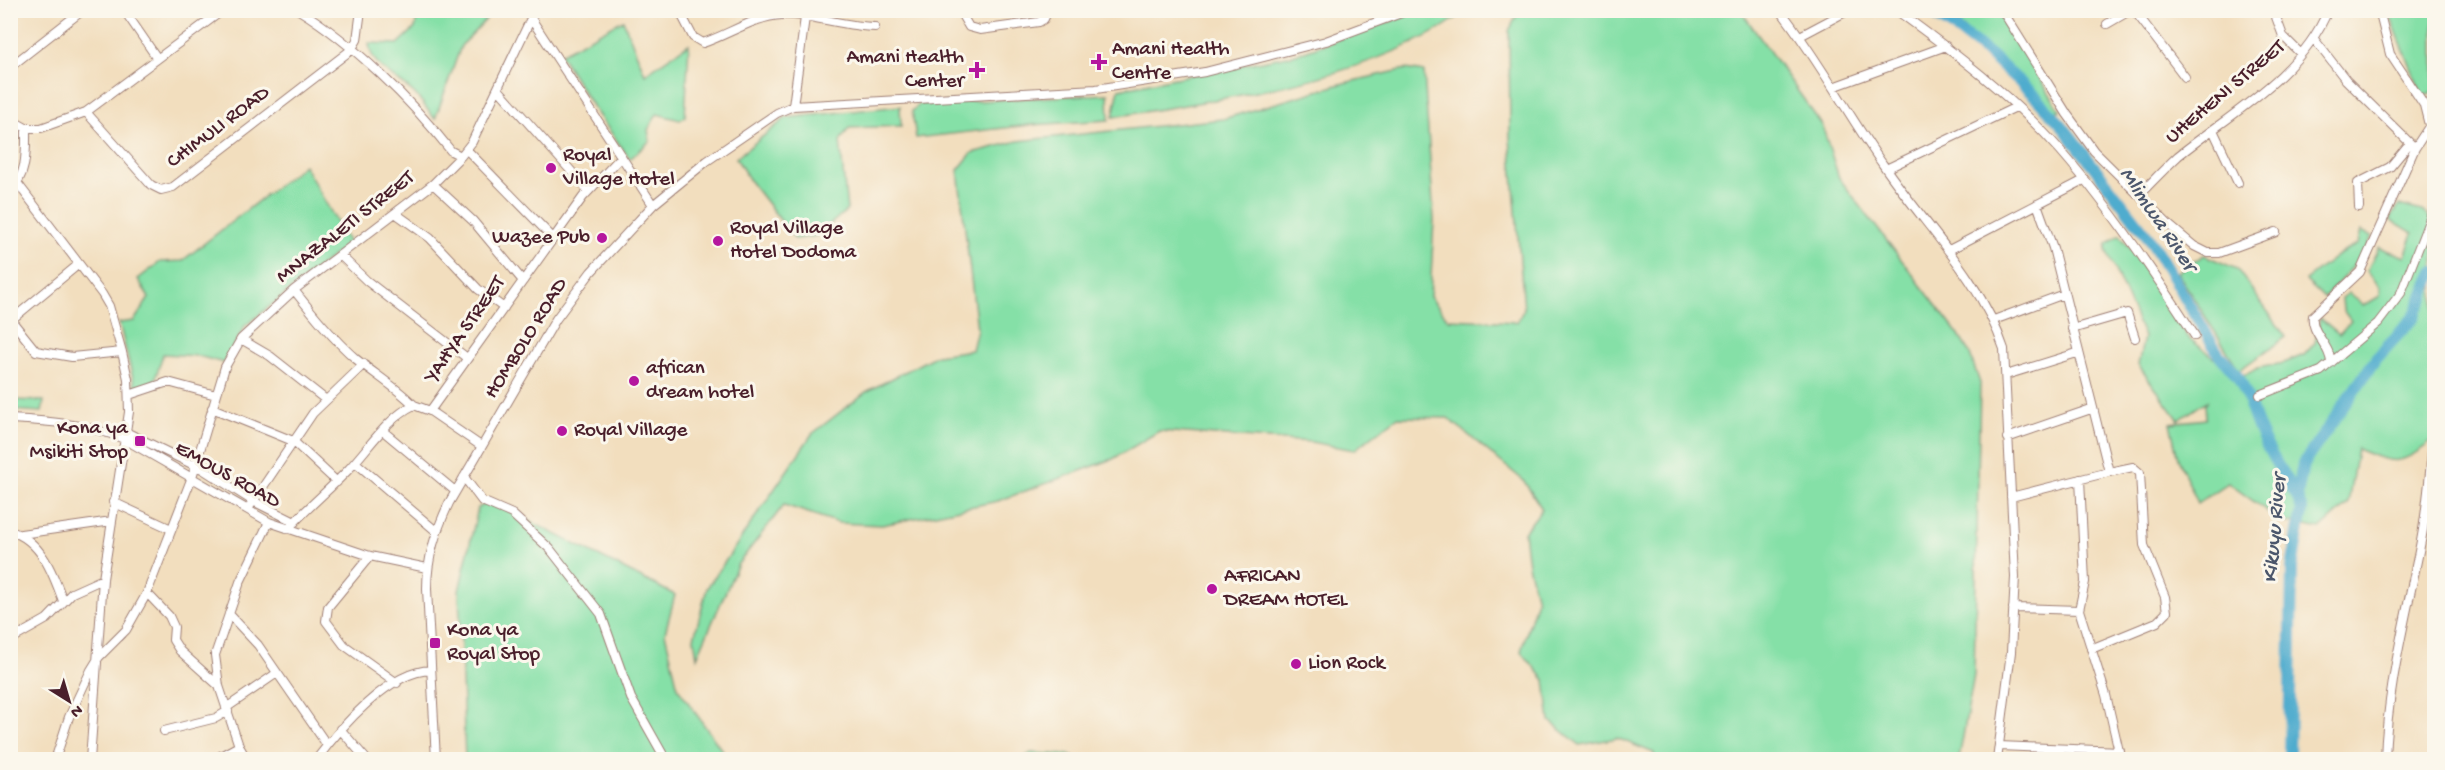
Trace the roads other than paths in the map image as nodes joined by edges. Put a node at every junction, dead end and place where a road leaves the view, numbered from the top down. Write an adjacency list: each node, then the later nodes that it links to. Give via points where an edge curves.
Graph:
1 (83, 10): 28 (street)
2 (124, 10): 27 (street)
3 (223, 10): 27 (street)
4 (299, 10): 25 (street)
5 (361, 10): 25 (street, via 357,40)
6 (679, 10): 17 (street, via 693,37 703,43 769,17)
7 (959, 10): 8 (street, via 969,27 980,30 1039,22)
8 (1048, 10)
9 (1409, 10): 32 (street, HOMBOLO ROAD, via 1326,41 1205,72 1096,89)
10 (1780, 10): 22 (street)
11 (1849, 10): 22 (street)
12 (1896, 10): 24 (street)
13 (2002, 10): 48 (street, via 2087,141)
14 (2328, 10): 23 (street, UHEHENI STREET)
15 (2379, 10): 36 (street, via 2390,54)
16 (2134, 11): 20 (street); 29 (street)
17 (805, 14): 21 (street); 32 (street)
18 (534, 15): 31 (street, MNAZALETI STREET); 41 (street)
19 (2276, 17): 26 (street, via 2283,36)
20 (2107, 24)
21 (875, 27)
22 (1800, 36): 30 (street)
23 (2314, 39): 26 (street, UHEHENI STREET); 39 (street, via 2346,80)
24 (1946, 46): 30 (street); 33 (street)
25 (351, 50): 34 (street, CHIMULI ROAD, via 181,182 161,190 151,185); 40 (street, via 401,95 451,151)
26 (2301, 54): 38 (street, UHEHENI STREET)
27 (157, 58): 34 (street)
28 (10, 67)
29 (2186, 77)
30 (1833, 87): 42 (street)
31 (498, 89): 40 (street, MNAZALETI STREET); 47 (street)
32 (793, 106): 50 (street, HOMBOLO ROAD, via 707,161)
33 (2016, 107): 42 (street); 43 (street)
34 (86, 112): 37 (street, via 41,128)
35 (10, 120): 37 (street)
36 (2432, 122): 39 (street)
37 (26, 128): 46 (street, via 26,153)
38 (2213, 130): 44 (street); 48 (street, UHEHENI STREET)
39 (2413, 145): 51 (street, via 2390,167 2358,183); 72 (street, via 2365,263 2353,280 2313,316)
40 (464, 153): 45 (street, MNAZALETI STREET); 55 (street)
41 (621, 157): 47 (street, YAHYA STREET); 50 (street)
42 (1886, 169): 56 (street)
43 (2084, 180): 49 (street); 66 (street)
44 (2238, 183)
45 (433, 184): 53 (street, MNAZALETI STREET); 59 (street, via 473,221)
46 (14, 187): 58 (street)
47 (588, 190): 55 (street, YAHYA STREET)
48 (2139, 195): 54 (street, via 2169,225 2208,253 2230,250)
49 (2037, 204): 56 (street); 61 (street)
50 (653, 205): 89 (street, HOMBOLO ROAD, via 591,272 556,319)
51 (2360, 207)
52 (2434, 208): 72 (street, via 2401,293 2390,310)
53 (395, 213): 57 (street, MNAZALETI STREET); 62 (street, via 438,246 478,289)
54 (2276, 232)
55 (554, 238): 59 (street, YAHYA STREET)
56 (1949, 250): 63 (street)
57 (341, 256): 60 (street, MNAZALETI STREET); 71 (street, via 367,282)
58 (80, 264): 64 (street); 69 (street, via 109,306)
59 (523, 281): 62 (street, YAHYA STREET)
60 (294, 290): 68 (street, MNAZALETI STREET); 73 (street, via 313,315)
61 (2064, 294): 63 (street); 65 (street)
62 (504, 308): 71 (street, YAHYA STREET)
63 (1994, 320): 74 (street, via 2004,349)
64 (11, 321): 69 (street, via 36,351 72,357)
65 (2072, 328): 67 (street, via 2127,313); 70 (street)
66 (2195, 336)
67 (2136, 338)
68 (241, 339): 76 (street, MNAZALETI STREET, via 225,367); 78 (street, via 270,356)
69 (122, 352): 75 (street)
70 (2078, 353): 74 (street); 81 (street)
71 (467, 358): 82 (street, YAHYA STREET)
72 (2331, 363): 77 (street)
73 (364, 364): 78 (street); 79 (street)
74 (2006, 375): 87 (street)
75 (129, 395): 76 (street, via 168,382); 86 (street)
76 (216, 395): 80 (street, MNAZALETI STREET)
77 (2260, 396)
78 (326, 400): 88 (street)
79 (414, 405): 82 (street); 84 (street)
80 (212, 408): 88 (street); 91 (street, MNAZALETI STREET)
81 (2091, 409): 87 (street); 92 (street)
82 (430, 411): 89 (street)
83 (10, 419): 86 (street, EMOUS ROAD, via 47,421)
84 (382, 431): 90 (street); 97 (street)
85 (2434, 431): 140 (street, via 2421,543 2386,718)
86 (125, 435): 91 (street); 93 (street, EMOUS ROAD); 100 (street)
87 (2007, 438): 98 (street)
88 (293, 441): 96 (street); 99 (street)
89 (482, 446): 94 (street, HOMBOLO ROAD)
90 (355, 462): 96 (street); 107 (street)
91 (196, 466): 93 (street, MNAZALETI STREET); 99 (street)
92 (2109, 472): 95 (street); 118 (street, via 2133,467 2140,473 2144,545 2167,612 2157,622)
93 (192, 477): 101 (street, EMOUS ROAD); 105 (street, MNAZALETI STREET)
94 (464, 477): 97 (street, HOMBOLO ROAD); 138 (street, via 482,501 512,514 550,549 601,614 631,698)
95 (2080, 479): 98 (street); 115 (street, via 2085,582)
96 (337, 482): 104 (street)
97 (455, 492): 107 (street, HOMBOLO ROAD)
98 (2011, 497): 114 (street)
99 (253, 501): 101 (street); 104 (street)
100 (113, 502): 102 (street); 105 (street)
101 (248, 510): 103 (street, EMOUS ROAD)
102 (112, 521): 108 (street); 111 (street)
103 (269, 522): 104 (street, EMOUS ROAD); 116 (street)
104 (292, 526): 109 (street, EMOUS ROAD)
105 (171, 529): 112 (street, MNAZALETI STREET)
106 (10, 531): 108 (street)
107 (436, 531): 110 (street, HOMBOLO ROAD)
108 (21, 534): 113 (street, via 45,560)
109 (370, 556): 110 (street, EMOUS ROAD); 122 (street, via 328,607 326,621 344,645)
110 (427, 568): 120 (street, HOMBOLO ROAD)
111 (103, 579): 113 (street); 119 (street)
112 (147, 593): 119 (street, MNAZALETI STREET, via 126,630); 123 (street, via 169,616 174,627 173,640 180,651)
113 (63, 601): 117 (street, via 47,619)
114 (2013, 608): 115 (street); 129 (street)
115 (2079, 610): 118 (street)
116 (229, 614): 121 (street); 123 (street, via 216,656)
117 (10, 640)
118 (2091, 649): 130 (street)
119 (99, 657): 131 (street, via 69,717); 132 (street)
120 (431, 670): 122 (street, via 407,674); 137 (street, HOMBOLO ROAD)
121 (277, 673): 124 (street); 127 (street)
122 (397, 683): 125 (street)
123 (219, 686): 124 (street)
124 (227, 709): 126 (street, via 216,718); 128 (street)
125 (340, 729): 127 (street); 136 (street)
126 (164, 731)
127 (327, 745): 135 (street)
128 (239, 746): 133 (street); 134 (street)
129 (1999, 746): 130 (street); 139 (street)
130 (2120, 755)
131 (55, 759)
132 (90, 759)
133 (213, 759)
134 (247, 759)
135 (315, 759)
136 (367, 759)
137 (436, 759)
138 (666, 759)
139 (1997, 759)
140 (2385, 759)

